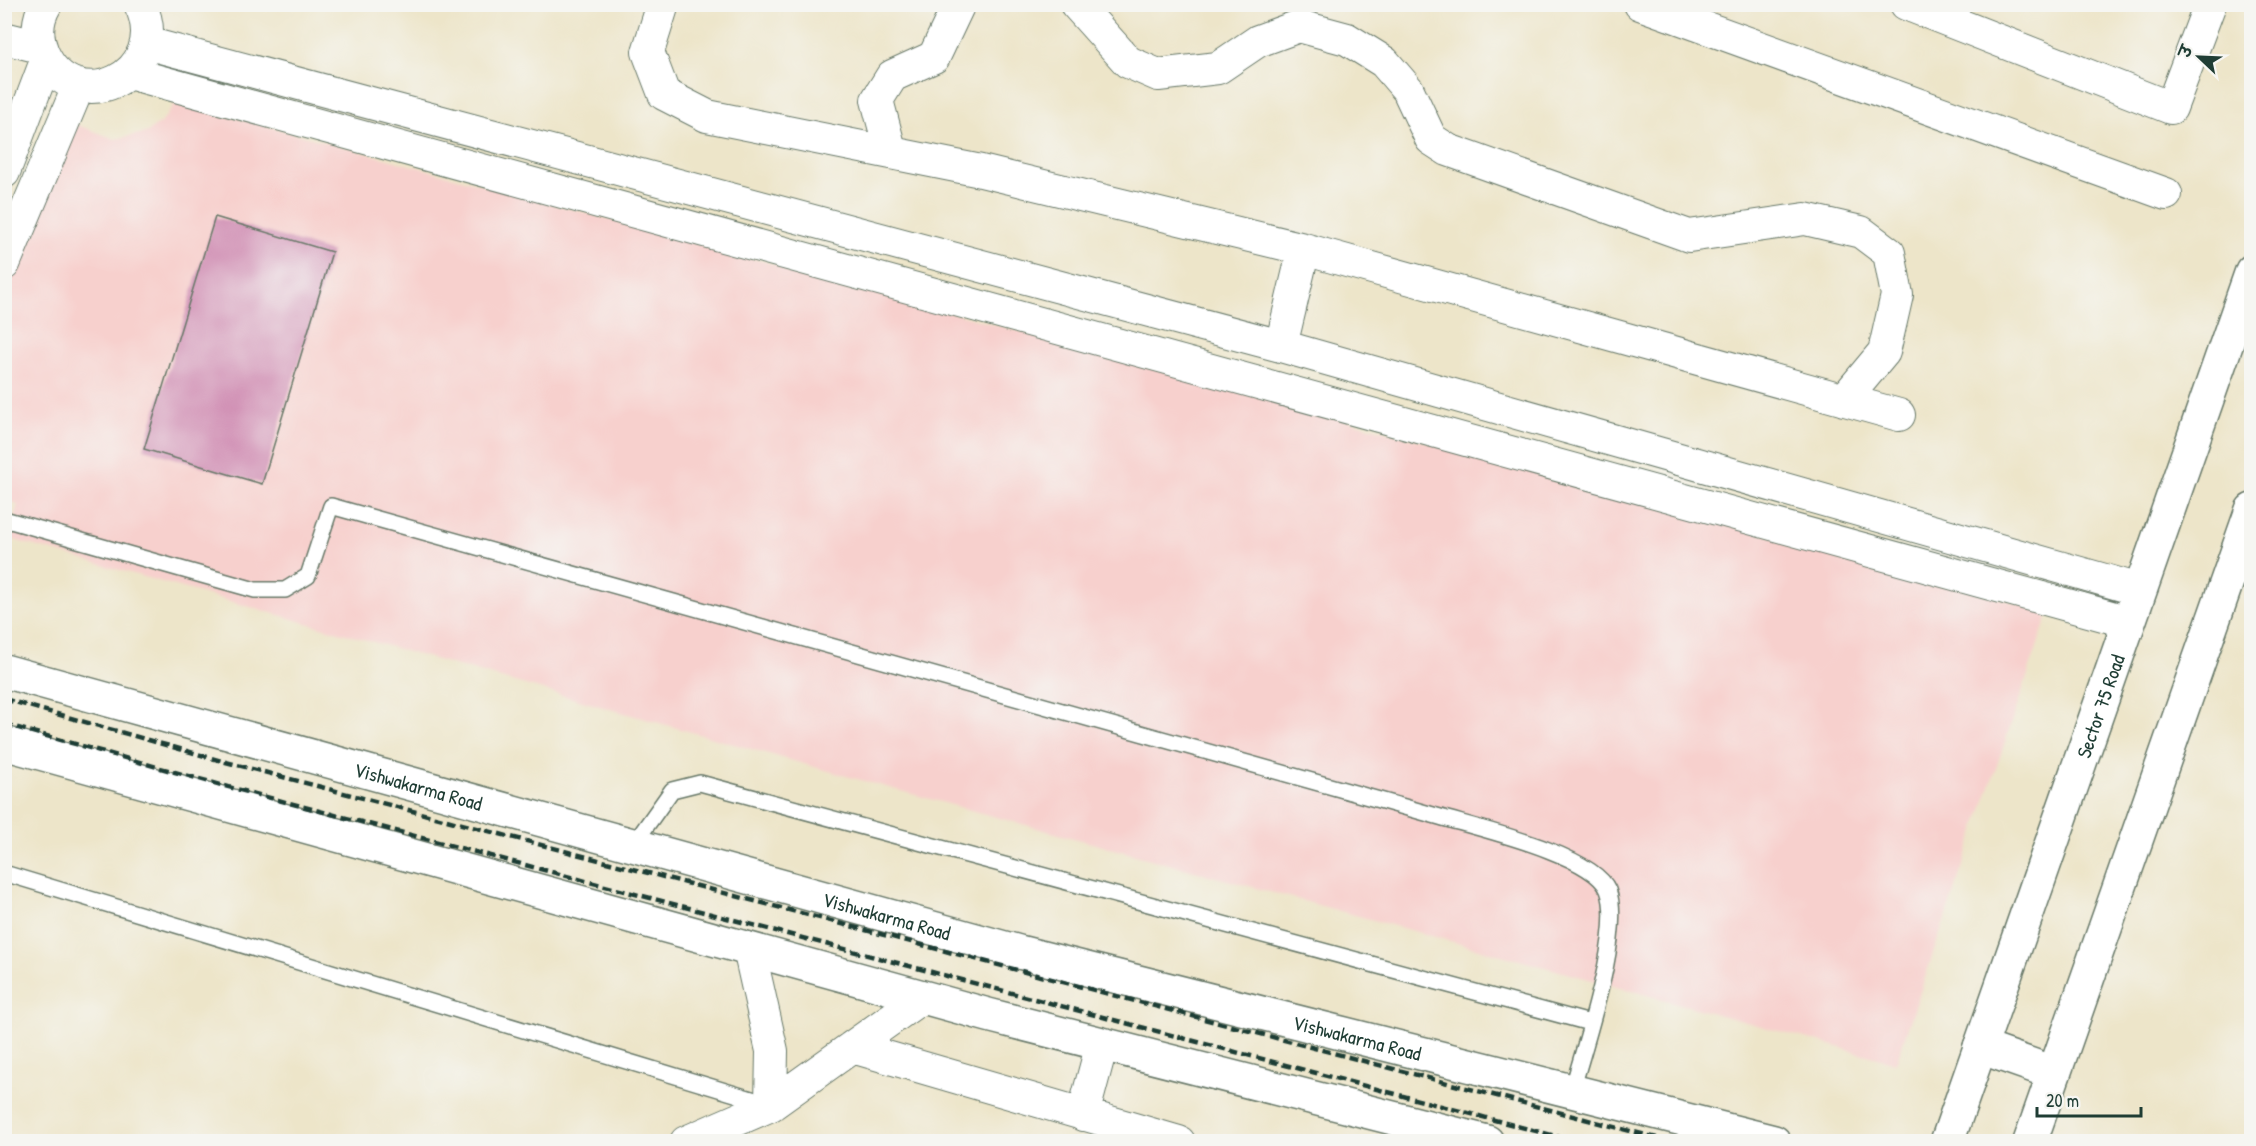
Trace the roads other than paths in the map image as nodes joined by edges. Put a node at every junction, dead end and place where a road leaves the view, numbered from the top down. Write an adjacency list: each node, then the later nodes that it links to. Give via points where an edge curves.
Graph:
1 (46, 4): 11 (street, via 38,29)
2 (140, 4): 10 (street, via 146,17)
3 (663, 4): 14 (street, via 648,52 664,94 707,116)
4 (959, 4): 14 (street, via 934,57 892,76 877,100)
5 (1076, 4): 21 (street, via 1128,62 1158,75 1218,68 1258,41 1299,26 1347,39 1384,62 1408,90 1431,139 1448,150 1689,236 1806,219 1861,232 1889,254 1897,295 1884,352)
6 (1640, 4): 16 (street)
7 (1906, 4): 8 (street, via 2171,108)
8 (2210, 4)
9 (4, 38): 11 (street)
10 (146, 43): 12 (street); 20 (street)
11 (43, 54): 13 (street, via 59,75); 15 (street)
12 (129, 73): 13 (street, via 108,85); 26 (street)
13 (79, 85): 18 (street)
14 (891, 153): 17 (street)
15 (4, 172)
16 (2166, 194)
17 (1304, 249): 20 (street); 21 (street)
18 (4, 264)
19 (2252, 271): 25 (main road, Sector 75 Road)
20 (1281, 346): 25 (street)
21 (1844, 399): 22 (street)
22 (1899, 415)
23 (2252, 510): 37 (main road)
24 (4, 519): 33 (lane, via 255,590 285,590 308,576 331,506 1561,854 1587,869 1608,889 1612,929)
25 (2140, 590): 26 (main road, Sector 75 Road)
26 (2128, 622): 36 (main road, Sector 75 Road)
27 (4, 671): 29 (main road, Vishwakarma Road)
28 (4, 743): 31 (main road)
29 (633, 845): 33 (lane, via 672,790 700,783); 38 (main road, Vishwakarma Road, via 1019,952)
30 (4, 873): 39 (lane)
31 (749, 949): 32 (main road); 39 (street, via 772,1051)
32 (922, 997): 34 (main road); 35 (street)
33 (1590, 1023): 38 (lane)
34 (1102, 1044): 40 (street); 43 (main road)
35 (852, 1047): 39 (street); 40 (street)
36 (1980, 1047): 37 (main road); 45 (main road, Sector 75 Road)
37 (2054, 1073): 46 (main road)
38 (1572, 1090): 44 (main road, Vishwakarma Road)
39 (771, 1105): 41 (street)
40 (1083, 1115): 42 (street)
41 (686, 1142)
42 (1179, 1142)
43 (1487, 1142)
44 (1774, 1142)
45 (1947, 1142)
46 (2030, 1142)

